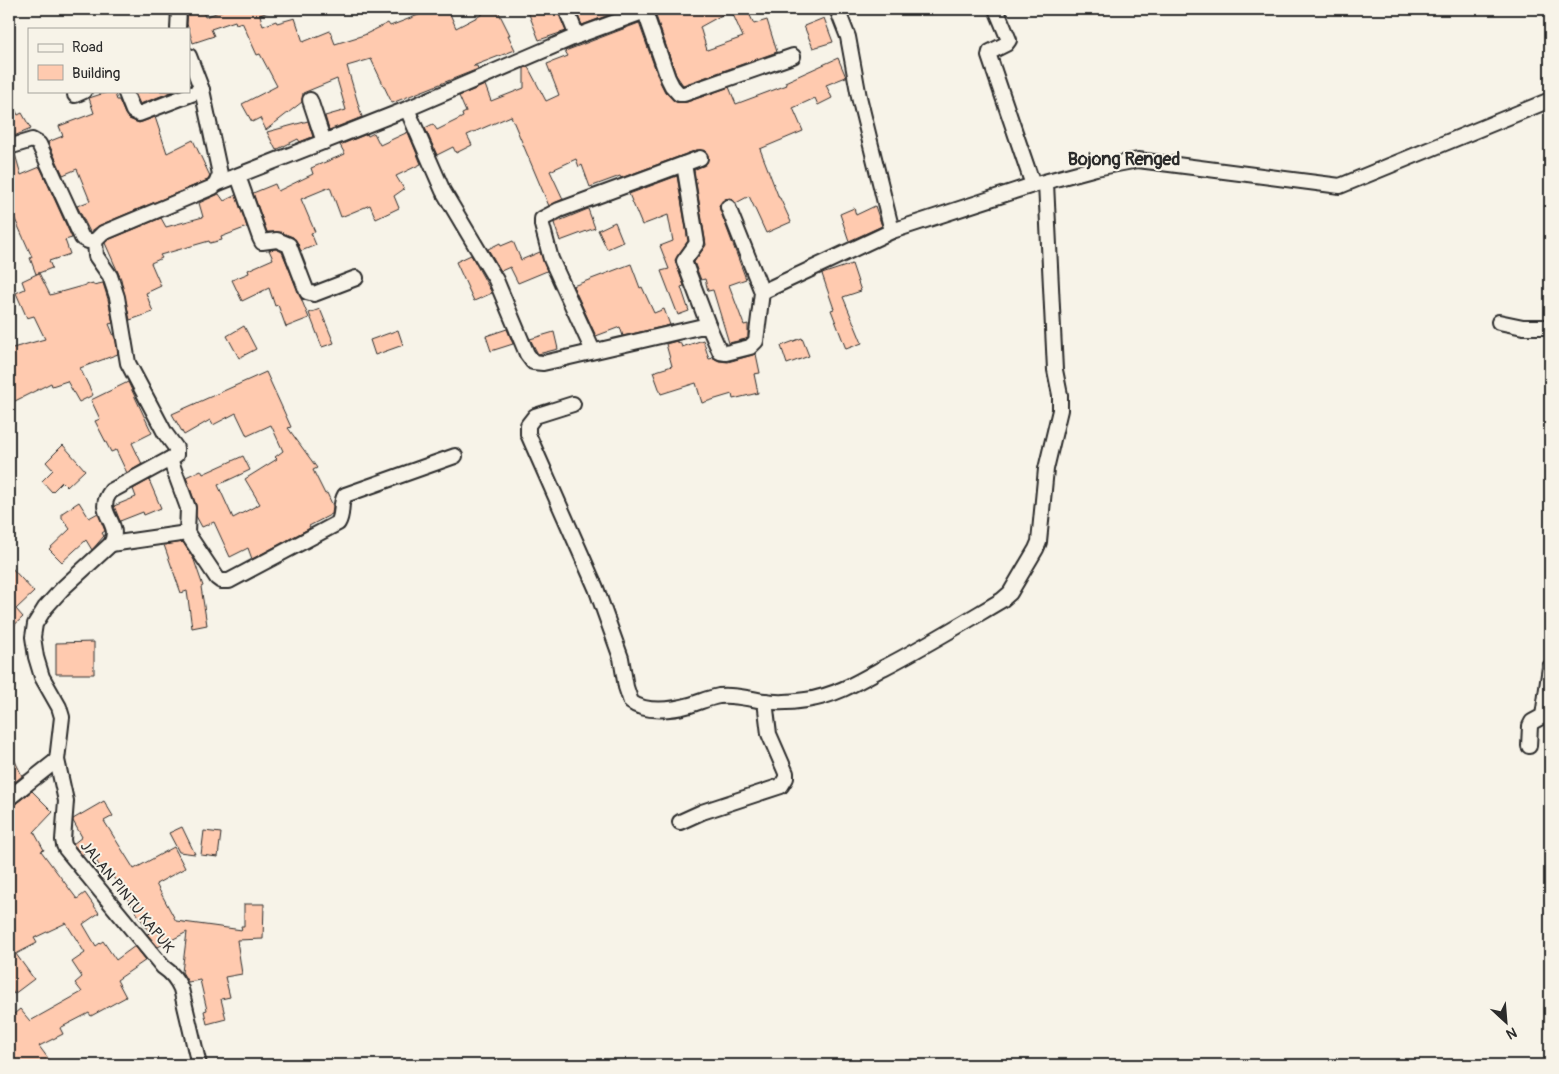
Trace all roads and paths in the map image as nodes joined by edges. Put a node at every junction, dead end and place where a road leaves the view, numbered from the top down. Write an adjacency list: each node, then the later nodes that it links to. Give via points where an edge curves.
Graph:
1 (179, 9): 6 (street)
2 (566, 9): 7 (street)
3 (837, 9): 23 (street, via 848,37)
4 (996, 9): 21 (street, via 1009,40 989,56)
5 (648, 11): 7 (street); 8 (street, via 668,78 680,94)
6 (178, 28)
7 (577, 36): 14 (street)
8 (793, 56)
9 (190, 59): 10 (street)
10 (202, 90): 11 (street, via 139,114 133,111); 20 (street, via 220,174)
11 (124, 92)
12 (310, 100): 15 (street)
13 (1550, 100): 21 (street, via 1340,186 1138,160)
14 (407, 109): 15 (street); 30 (street, via 442,191 496,280 533,362 542,363)
15 (324, 142): 19 (street)
16 (9, 148): 24 (street, via 32,140 40,144 82,238)
17 (700, 158): 18 (street)
18 (684, 164): 28 (street, via 697,243 684,261); 30 (street, via 542,219 551,259)
19 (238, 176): 20 (street); 25 (street, via 262,242 277,240 289,245 307,292 314,294)
20 (216, 184): 24 (street, via 103,233)
21 (1040, 184): 23 (street); 37 (street, via 1060,410 1046,470 1036,549 1010,593 1002,600 910,654 833,694 806,700)
22 (728, 207): 26 (street)
23 (892, 231): 26 (street)
24 (95, 241): 33 (street, via 96,256 110,276 116,297 128,363 176,448 176,455)
25 (356, 278)
26 (762, 292): 28 (street, via 758,334 750,347 726,354 720,352)
27 (1499, 322): 29 (street, via 1523,327)
28 (709, 327): 30 (street, via 691,328)
29 (1550, 327)
30 (593, 351)
31 (573, 404): 37 (street, via 535,416 528,425 528,434 596,588 621,658 631,702 657,709 676,708 722,696)
32 (455, 456): 34 (street, via 345,496 338,523 229,581 217,578)
33 (170, 459): 34 (street, via 188,508); 35 (street, via 111,491 106,498 104,506 115,531)
34 (187, 533): 35 (street)
35 (111, 544): 39 (street, JALAN PINTU KAPUK, via 63,588 35,624 36,657 62,717)
36 (1550, 667): 38 (street, via 1543,716 1532,722)
37 (765, 701): 41 (street, via 769,734 786,773 784,782 781,786)
38 (1528, 746)
39 (57, 760): 40 (street); 42 (street, JALAN PINTU KAPUK, via 66,801 63,840 66,849 177,980)
40 (9, 798)
41 (680, 822)
42 (199, 1065)

